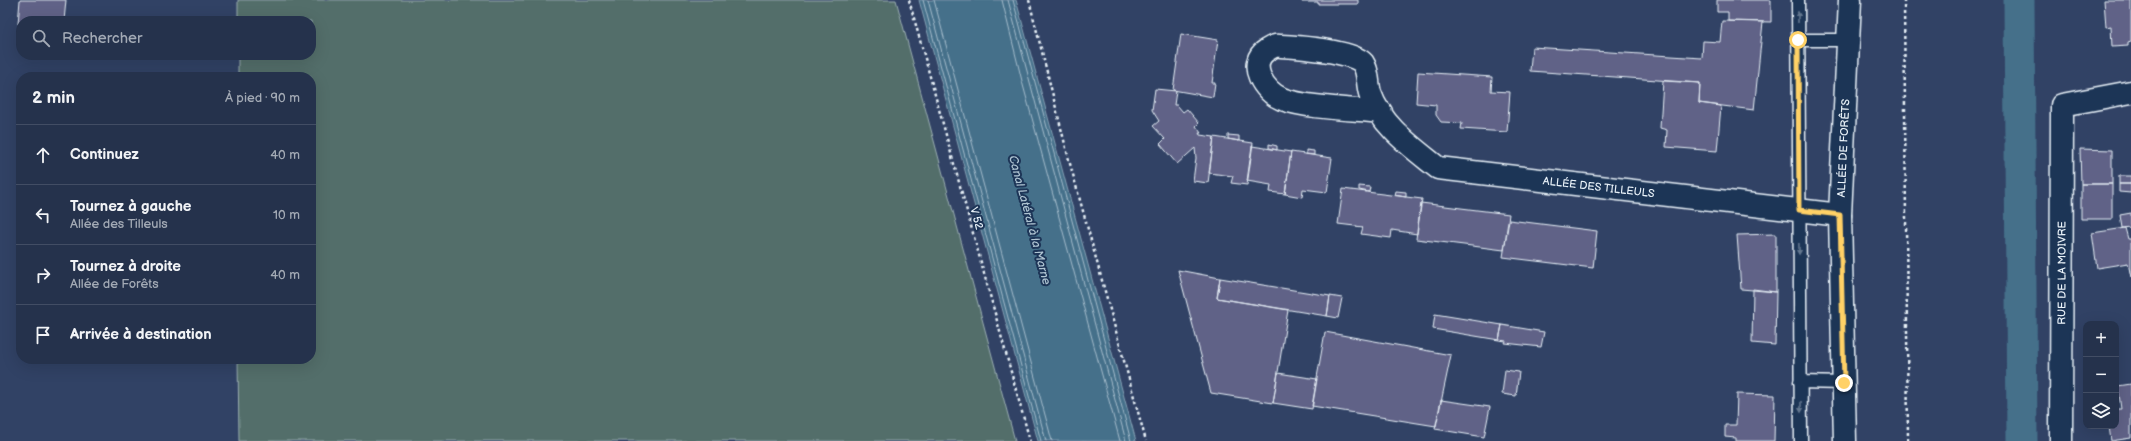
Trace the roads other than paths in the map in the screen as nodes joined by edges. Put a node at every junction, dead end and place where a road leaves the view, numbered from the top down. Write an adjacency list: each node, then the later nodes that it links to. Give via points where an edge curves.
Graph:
1 (1798, 0): 3 (lane, one-way to 1)
2 (1850, 0): 4 (street, ALLÉE DE FORÊTS)
3 (1798, 40): 4 (lane); 7 (lane)
4 (1848, 40): 8 (street, ALLÉE DE FORÊTS)
5 (2131, 92): 13 (street, RUE DE LA MOIVRE, via 2062,105)
6 (1381, 112): 6 (street, ALLÉE DES TILLEULS, via 1282,99 1267,92 1259,77 1258,62 1262,54 1275,45 1348,55 1363,63 1370,92); 7 (street, ALLÉE DES TILLEULS, via 1399,138 1438,168)
7 (1799, 210): 8 (street, ALLÉE DES TILLEULS); 9 (lane, one-way to 9)
8 (1840, 215): 10 (street, ALLÉE DE FORÊTS)
9 (1800, 382): 10 (lane); 11 (lane, one-way to 11)
10 (1844, 383): 12 (street, ALLÉE DE FORÊTS)
11 (1801, 441)
12 (1845, 441)
13 (2061, 441)

